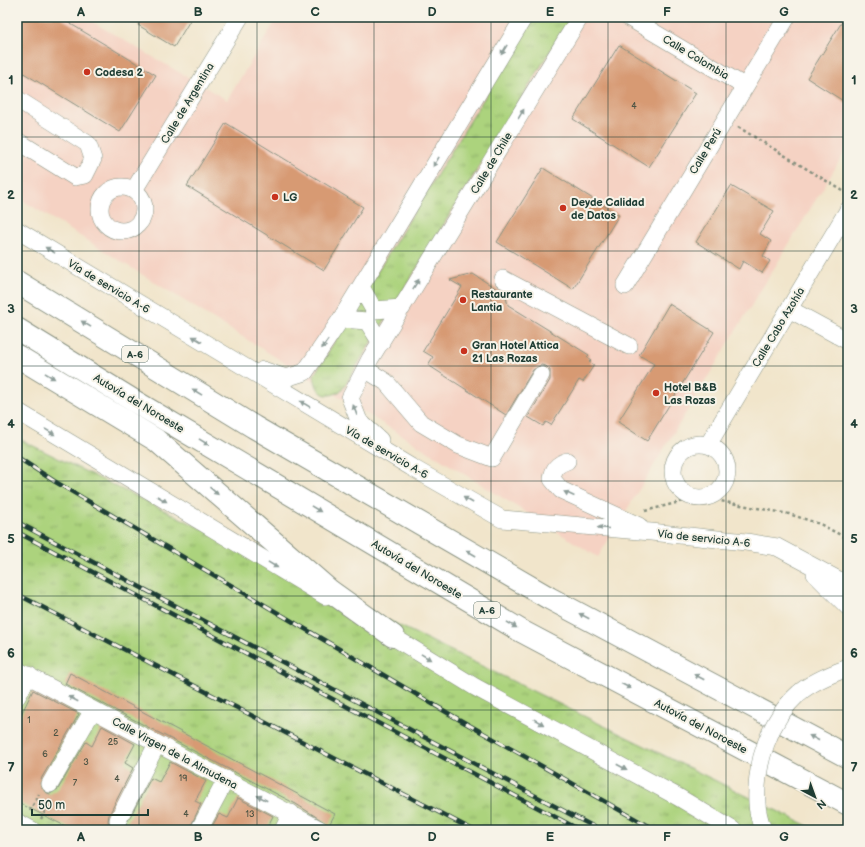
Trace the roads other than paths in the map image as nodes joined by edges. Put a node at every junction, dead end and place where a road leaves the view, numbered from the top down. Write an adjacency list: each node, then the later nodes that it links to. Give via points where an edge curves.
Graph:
1 (240, 17): 9 (street, Calle de Argentina)
2 (524, 17): 15 (street, one-way to 15)
3 (580, 17): 16 (street, Calle de Chile, one-way to 3)
4 (628, 17): 6 (street, Calle Colombia)
5 (786, 17): 6 (street, Calle Perú)
6 (744, 86): 14 (street, Calle Perú)
7 (17, 99): 8 (street, via 88,144 93,159 84,175 75,178)
8 (17, 141)
9 (134, 190)
10 (848, 210): 17 (street, Calle Cabo Azohía)
11 (17, 230): 24 (street, Vía de servicio A-6, one-way to 11)
12 (504, 279): 22 (street)
13 (17, 282): 41 (highway, A-6, one-way to 13, via 549,598 254,427)
14 (625, 286)
15 (360, 287): 16 (street, via 374,310); 18 (street)
16 (402, 308): 21 (street, Calle de Chile)
17 (788, 309): 20 (street); 28 (street, Calle Cabo Azohía)
18 (341, 319): 21 (street, via 367,321); 24 (street, one-way to 24, via 306,372 286,378)
19 (17, 329): 44 (highway, Autovía del Noroeste / A-6, one-way to 44, via 523,632)
20 (848, 341)
21 (380, 343): 25 (street, Calle de Chile)
22 (629, 346)
23 (17, 356): 35 (highway, one-way to 35, via 156,440 330,591)
24 (231, 360): 30 (street, Vía de servicio A-6, one-way to 24)
25 (365, 369): 26 (street, via 386,382 421,423 458,445 492,458); 30 (street, Calle de Chile, one-way to 25, via 359,421 350,398)
26 (541, 374)
27 (17, 412): 35 (street, one-way to 35)
28 (708, 445): 28 (street, via 699,444 683,450 674,465 678,485 687,494 699,498 713,495 720,490 728,473 727,464 722,456)
29 (567, 461): 31 (street, one-way to 29, via 561,490 552,479 553,472 559,463)
30 (411, 467): 31 (street, Vía de servicio A-6, one-way to 30, via 502,519)
31 (656, 532): 32 (street, Vía de servicio A-6, via 777,547)
32 (797, 558): 33 (street, Vía de servicio A-6); 34 (street, Vía de servicio A-6)
33 (848, 585)
34 (848, 607)
35 (393, 636): 50 (street, one-way to 50, via 475,687 678,797)
36 (848, 668): 51 (street, bridge, via 826,676 799,693 780,716 766,744 757,774 756,805)
37 (23, 672): 38 (street); 39 (street, Calle Virgen de la Almudena, one-way to 37)
38 (17, 697)
39 (93, 710): 40 (street, Calle Virgen de la Almudena); 43 (street)
40 (157, 744): 42 (street, Calle Virgen de la Almudena); 46 (street)
41 (848, 756)
42 (226, 779): 45 (street, Calle Virgen de la Almudena, one-way to 42); 47 (street)
43 (50, 784)
44 (848, 804)
45 (291, 813): 48 (street); 49 (street, Calle Virgen de la Almudena)
46 (118, 820)
47 (199, 830)
48 (283, 830)
49 (321, 830)
50 (733, 830)
51 (763, 830)

